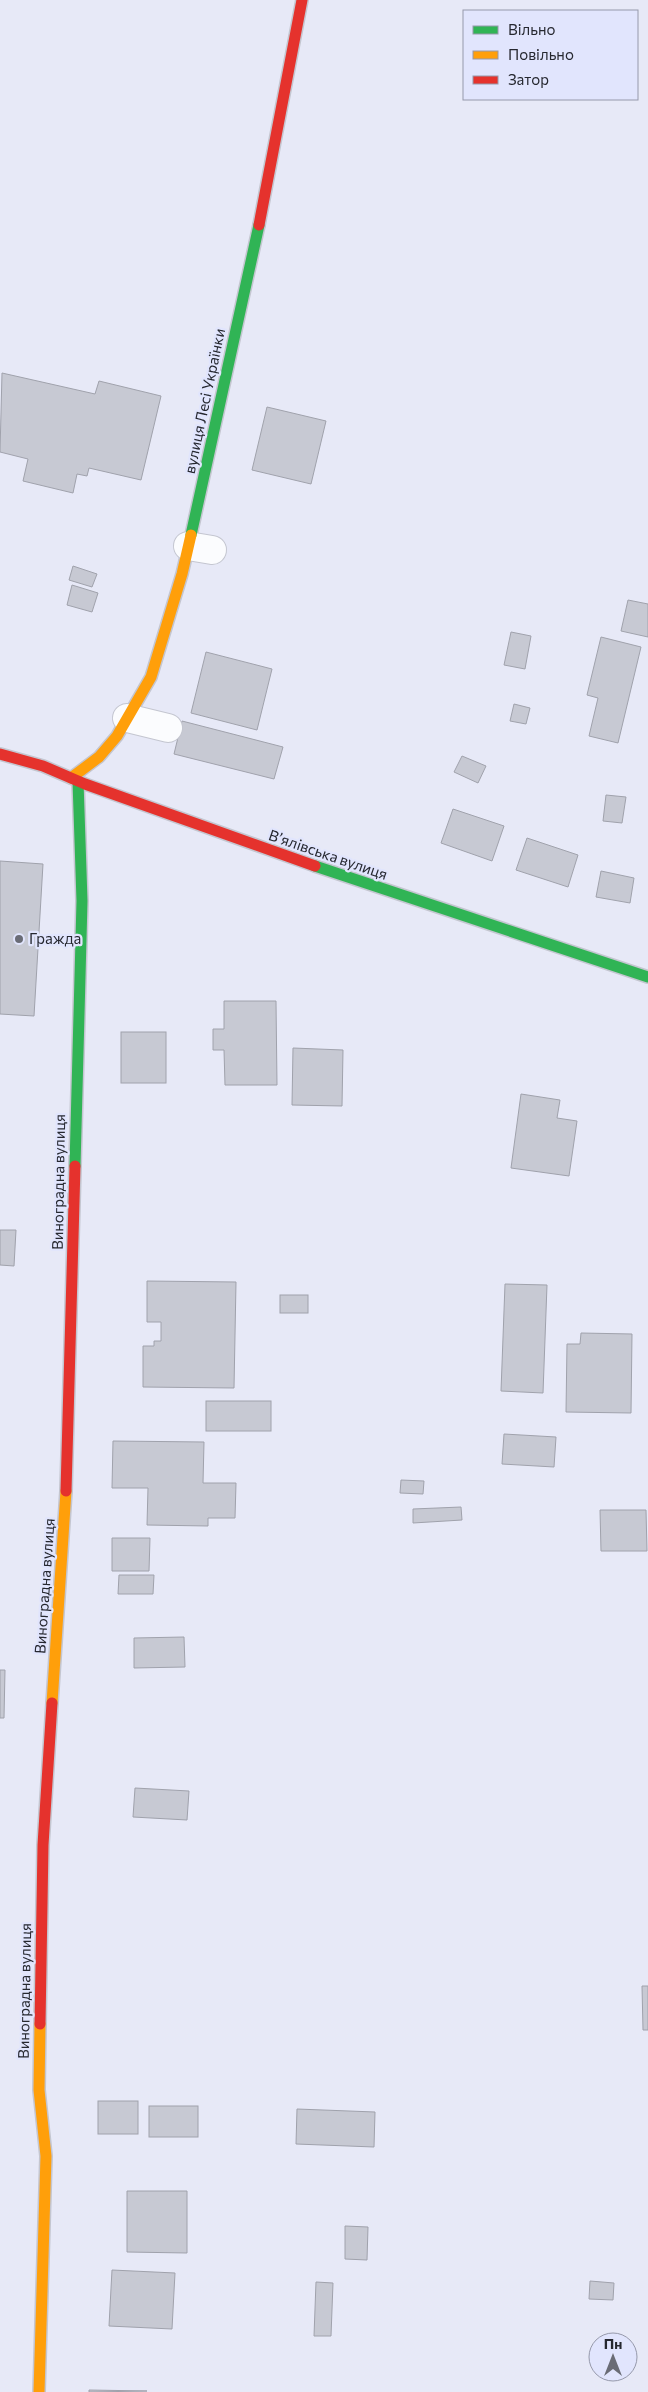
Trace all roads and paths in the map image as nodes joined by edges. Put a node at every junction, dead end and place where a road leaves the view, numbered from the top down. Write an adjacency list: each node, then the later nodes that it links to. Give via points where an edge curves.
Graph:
1 (302, 0): 2 (street, вулиця Лесі Українки, via 200,548 151,677)
2 (127, 718): 3 (street); 5 (street, вулиця Лесі Українки, via 117,736)
3 (168, 728)
4 (0, 754): 5 (street, В’ялівська вулиця, via 43,766)
5 (75, 780): 6 (street, В’ялівська вулиця, via 364,884); 7 (street, Виноградна вулиця, via 82,902 65,1499 43,1854 39,2090 46,2156)
6 (648, 977)
7 (39, 2392)

